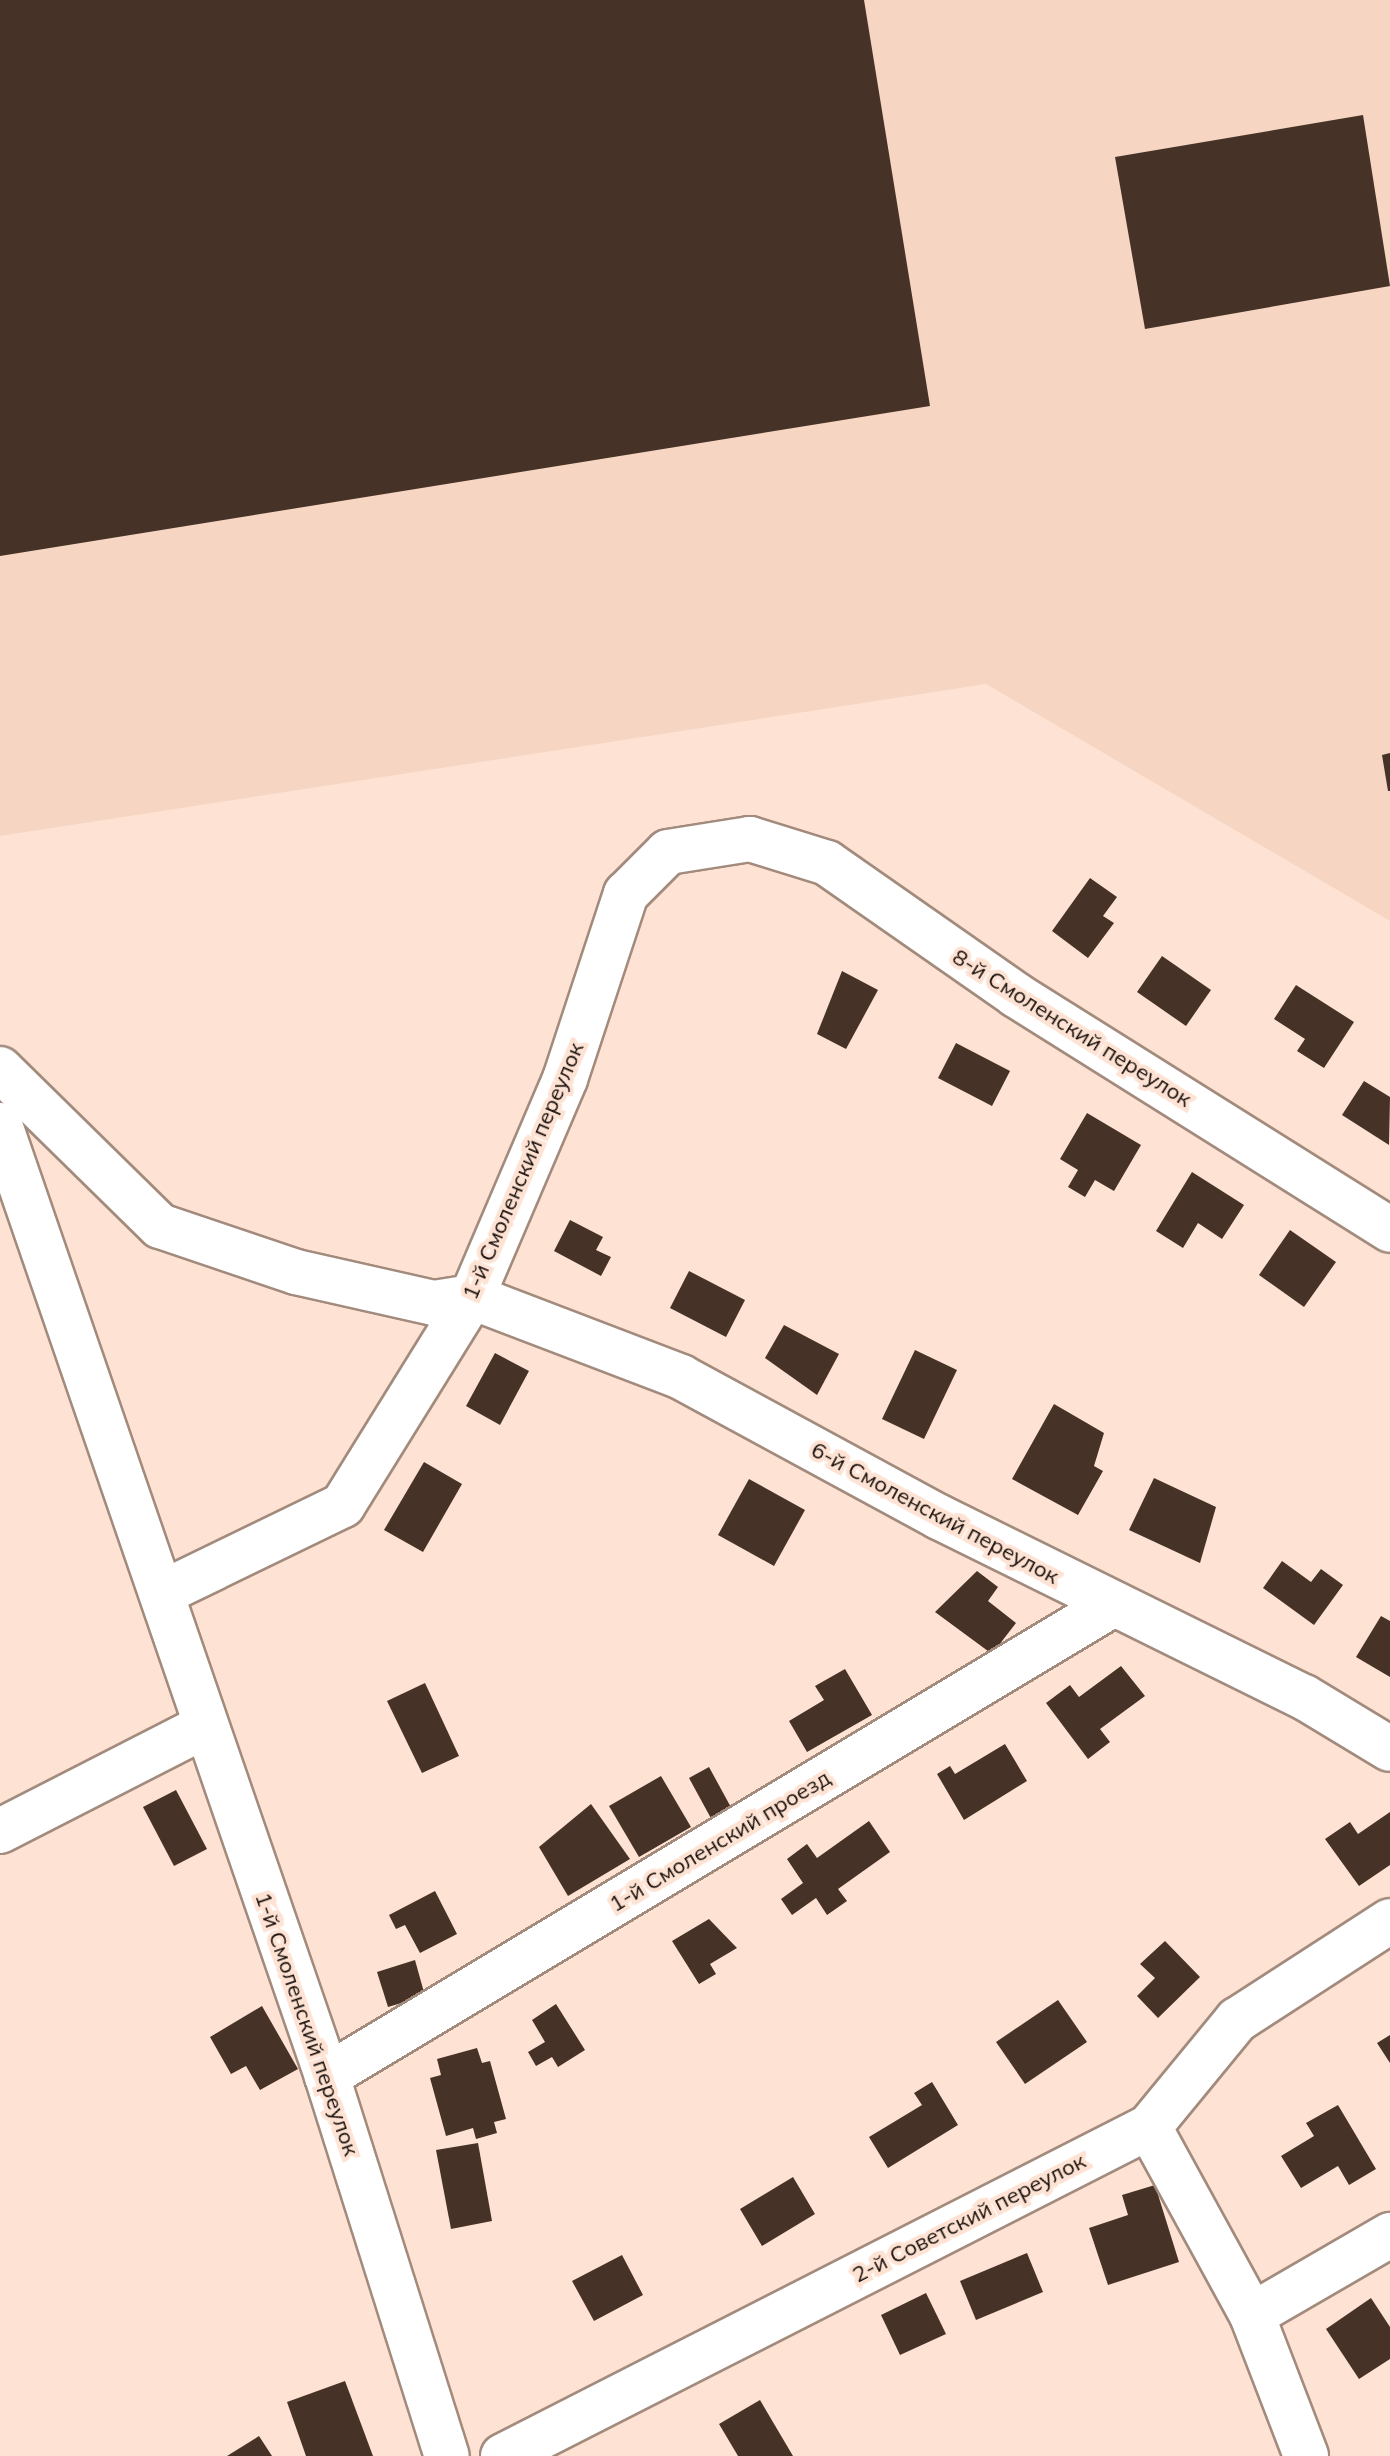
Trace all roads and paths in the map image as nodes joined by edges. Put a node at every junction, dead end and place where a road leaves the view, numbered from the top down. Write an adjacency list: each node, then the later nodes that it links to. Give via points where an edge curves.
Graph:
1 (750, 839): 4 (street, 8-й Смоленский переулок, via 827,863 1016,995); 5 (street, 1-й Смоленский переулок, via 668,852 626,894 565,1079)
2 (0, 1069): 5 (street, via 160,1226 296,1272 434,1303)
3 (0, 1125): 6 (street, 1-й Смоленский переулок)
4 (1390, 1230)
5 (472, 1297): 6 (street, 1-й Смоленский переулок, via 343,1505); 7 (street, 6-й Смоленский переулок, via 681,1377)
6 (162, 1593): 8 (street, 1-й Смоленский переулок)
7 (1112, 1605): 9 (street, 6-й Смоленский переулок, via 1304,1697); 12 (street, 1-й Смоленский проезд)
8 (205, 1726): 10 (street); 12 (street, 1-й Смоленский переулок)
9 (1390, 1749)
10 (0, 1831)
11 (1390, 1921): 13 (street, 2-й Советский переулок, via 1237,2020)
12 (327, 2076): 16 (street, 1-й Смоленский переулок)
13 (1149, 2127): 15 (street); 17 (street, 2-й Советский переулок)
14 (1390, 2235): 15 (street)
15 (1252, 2315): 18 (street)
16 (447, 2456)
17 (503, 2456)
18 (1306, 2456)

